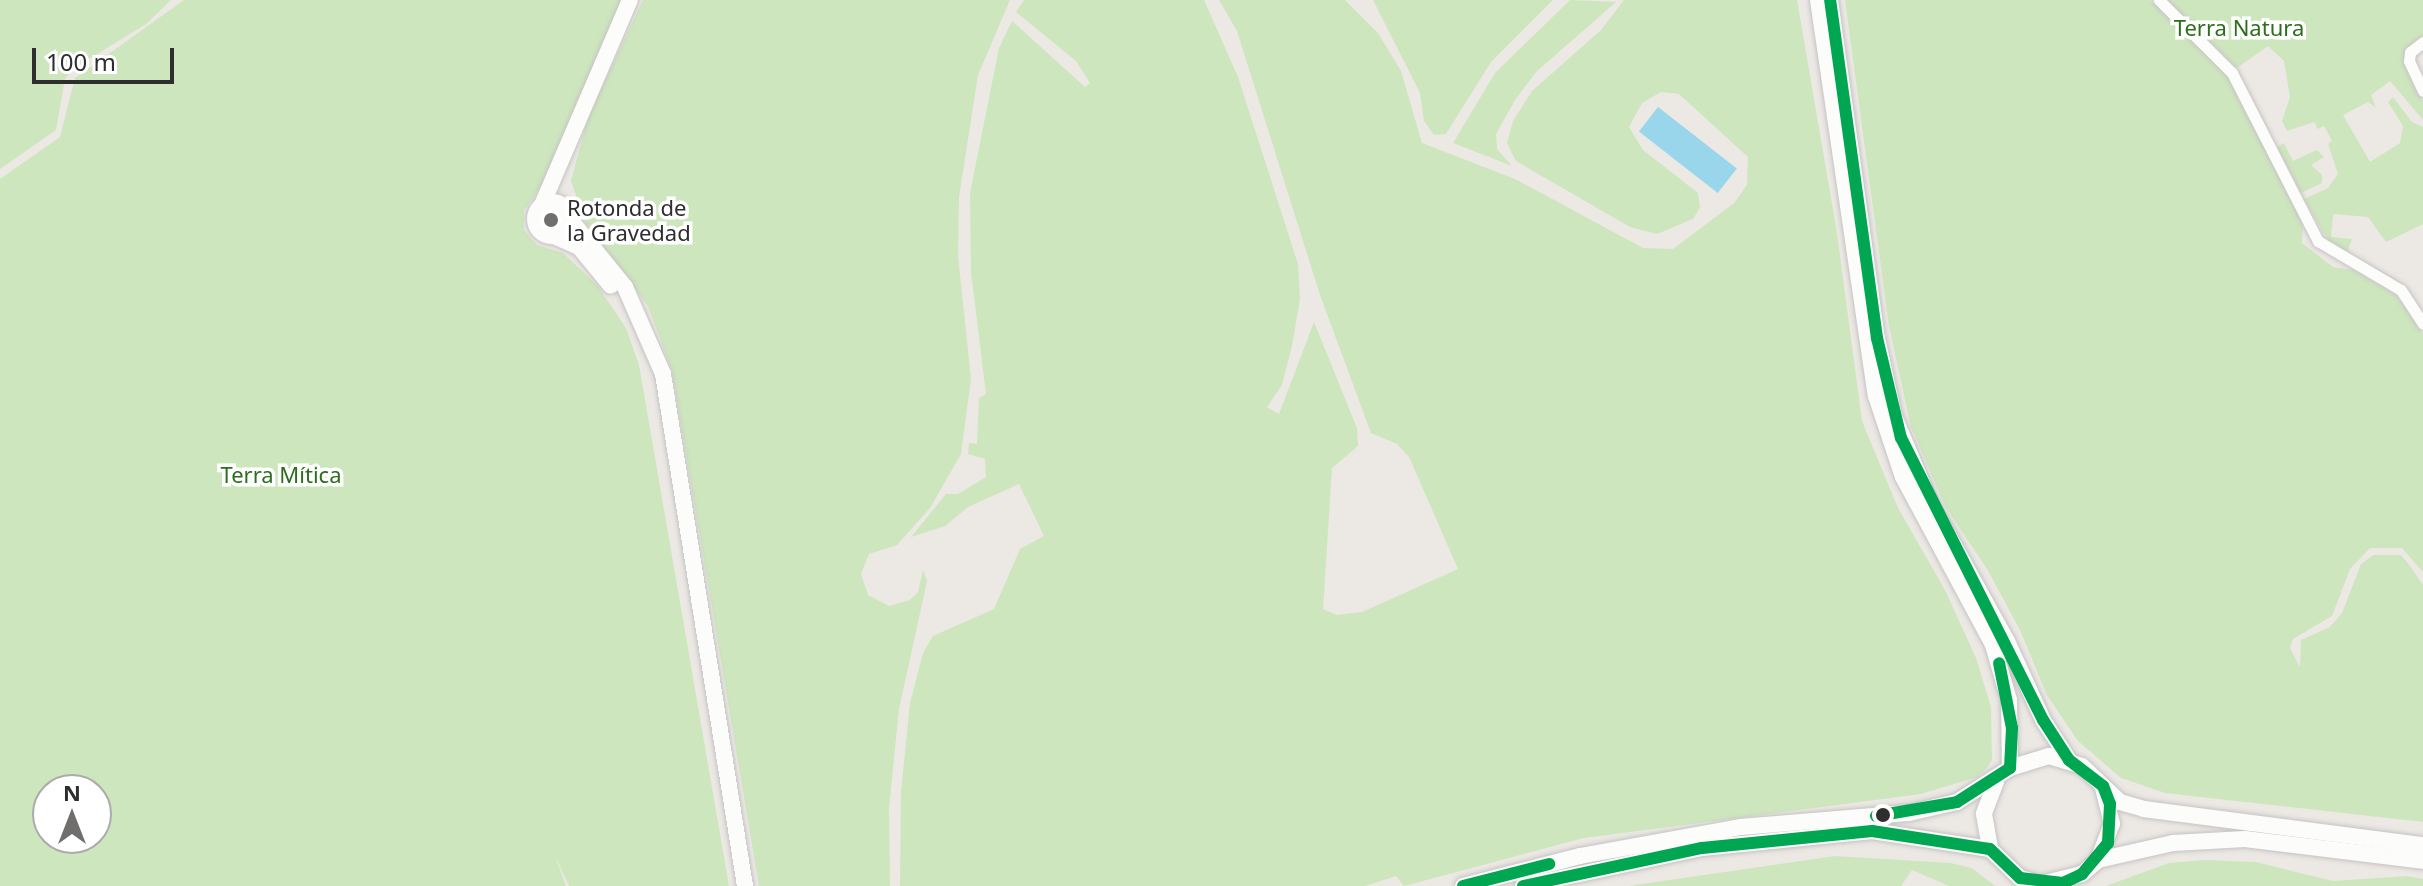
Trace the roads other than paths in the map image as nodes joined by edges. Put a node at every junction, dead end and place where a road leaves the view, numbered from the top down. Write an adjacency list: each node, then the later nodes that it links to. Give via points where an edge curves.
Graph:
1 (630, 0): 7 (main road)
2 (1818, 0): 13 (main road, via 1876,396 1903,477 1993,645 2009,700)
3 (1830, 0): 12 (main road, via 1877,338 1897,427 1931,504)
4 (2159, 0): 11 (street, via 2232,73 2318,241 2401,290)
5 (2423, 42): 6 (street, via 2410,52 2409,61)
6 (2423, 91)
7 (561, 163): 8 (main road); 9 (main road)
8 (542, 205): 9 (main road, via 551,202); 10 (main road, via 535,223 543,234)
9 (567, 213): 10 (main road, via 563,232); 21 (main road, via 625,287 663,374)
10 (554, 236): 20 (main road, via 579,247 620,298 653,377)
11 (2423, 324)
12 (2069, 760): 13 (main road, via 2039,757); 15 (main road)
13 (2010, 768): 14 (main road)
14 (1997, 781): 17 (main road, via 1984,814); 22 (main road, via 1957,802 1909,813 1741,827 1580,856)
15 (2103, 786): 16 (main road, via 2120,802 2192,819); 18 (main road, via 2112,824)
16 (2423, 845)
17 (1990, 849): 18 (main road, via 2003,866 2041,884 2063,883); 23 (main road, via 1961,841 1858,832 1702,848)
18 (2098, 860): 19 (main road, via 2155,845 2245,839)
19 (2423, 861)
20 (735, 886)
21 (745, 886)
22 (1463, 886)
23 (1523, 886)

